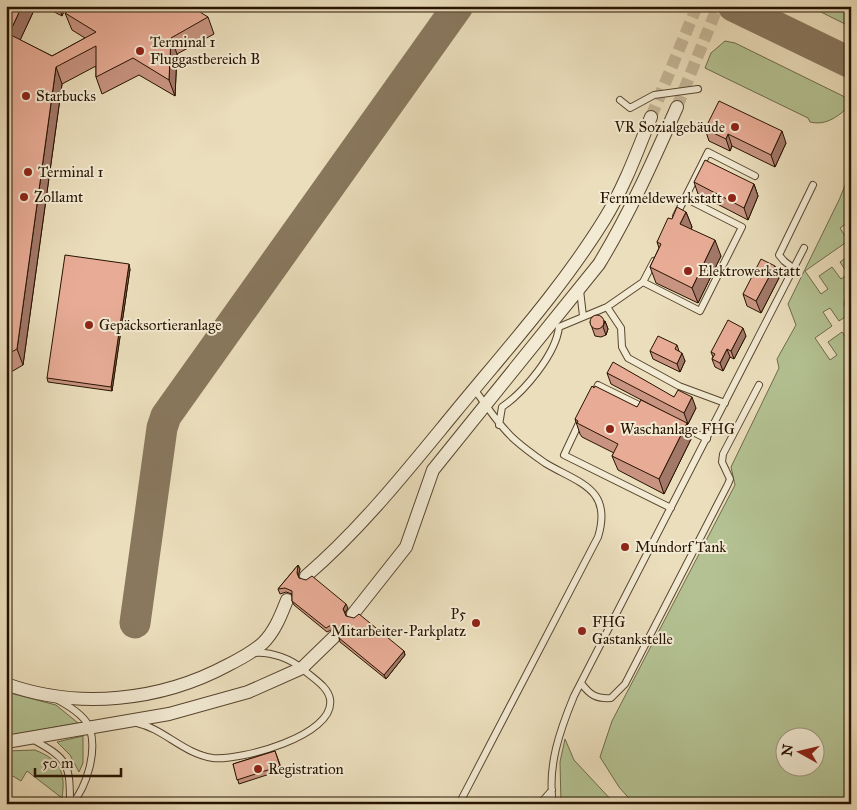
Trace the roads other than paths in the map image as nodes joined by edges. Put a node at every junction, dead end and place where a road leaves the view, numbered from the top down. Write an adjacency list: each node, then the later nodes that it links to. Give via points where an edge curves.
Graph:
1 (698, 89): 2 (lane, via 654,95 630,108)
2 (620, 100)
3 (677, 107): 13 (street, via 621,227)
4 (651, 117): 17 (street, via 630,171 604,219 573,266)
5 (755, 176): 7 (lane, via 708,152)
6 (813, 185): 11 (lane, via 779,255)
7 (685, 198): 8 (lane); 12 (lane, via 742,227 700,311)
8 (672, 224)
9 (804, 248): 11 (lane)
10 (656, 257): 12 (lane)
11 (794, 268): 19 (lane)
12 (643, 282): 14 (lane)
13 (580, 289): 15 (lane); 20 (street)
14 (607, 306): 15 (lane); 19 (lane, via 622,328 622,347 628,358 679,386)
15 (583, 316): 24 (lane, via 559,327 558,340 549,355 514,399 502,407)
16 (758, 385): 33 (lane, via 723,454 722,462 730,479 728,484 625,684 611,698 600,699 589,694)
17 (474, 389): 20 (lane); 27 (street, via 368,514 329,557)
18 (590, 402): 21 (lane, via 598,385)
19 (725, 403): 25 (lane)
20 (486, 405): 24 (lane); 29 (street, via 433,470 406,547)
21 (648, 410)
22 (585, 411): 26 (lane, via 564,455)
23 (673, 422): 25 (lane)
24 (499, 425): 42 (lane, via 545,463 592,490 602,512 602,525)
25 (707, 439): 26 (lane)
26 (671, 508): 33 (lane)
27 (306, 576)
28 (287, 600): 31 (street, via 273,631)
29 (353, 614)
30 (334, 637): 32 (street)
31 (250, 654): 32 (lane, via 262,652 281,656); 35 (street, via 178,687 146,694 90,699)
32 (302, 668): 36 (street, via 248,692 169,714); 36 (lane, via 326,689 330,700 328,708 324,717 309,731 271,747 229,758 212,758 185,748 149,727)
33 (580, 683): 40 (lane, via 558,736 552,767)
34 (6, 684): 35 (street)
35 (50, 696): 37 (lane, via 74,710)
36 (128, 721): 37 (street)
37 (90, 728): 38 (street); 41 (lane, via 92,748 85,784)
38 (31, 738): 39 (street); 41 (lane, via 65,762 70,774)
39 (6, 742)
40 (552, 790): 43 (lane); 44 (lane)
41 (71, 804)
42 (460, 804)
43 (540, 804)
44 (553, 804)

